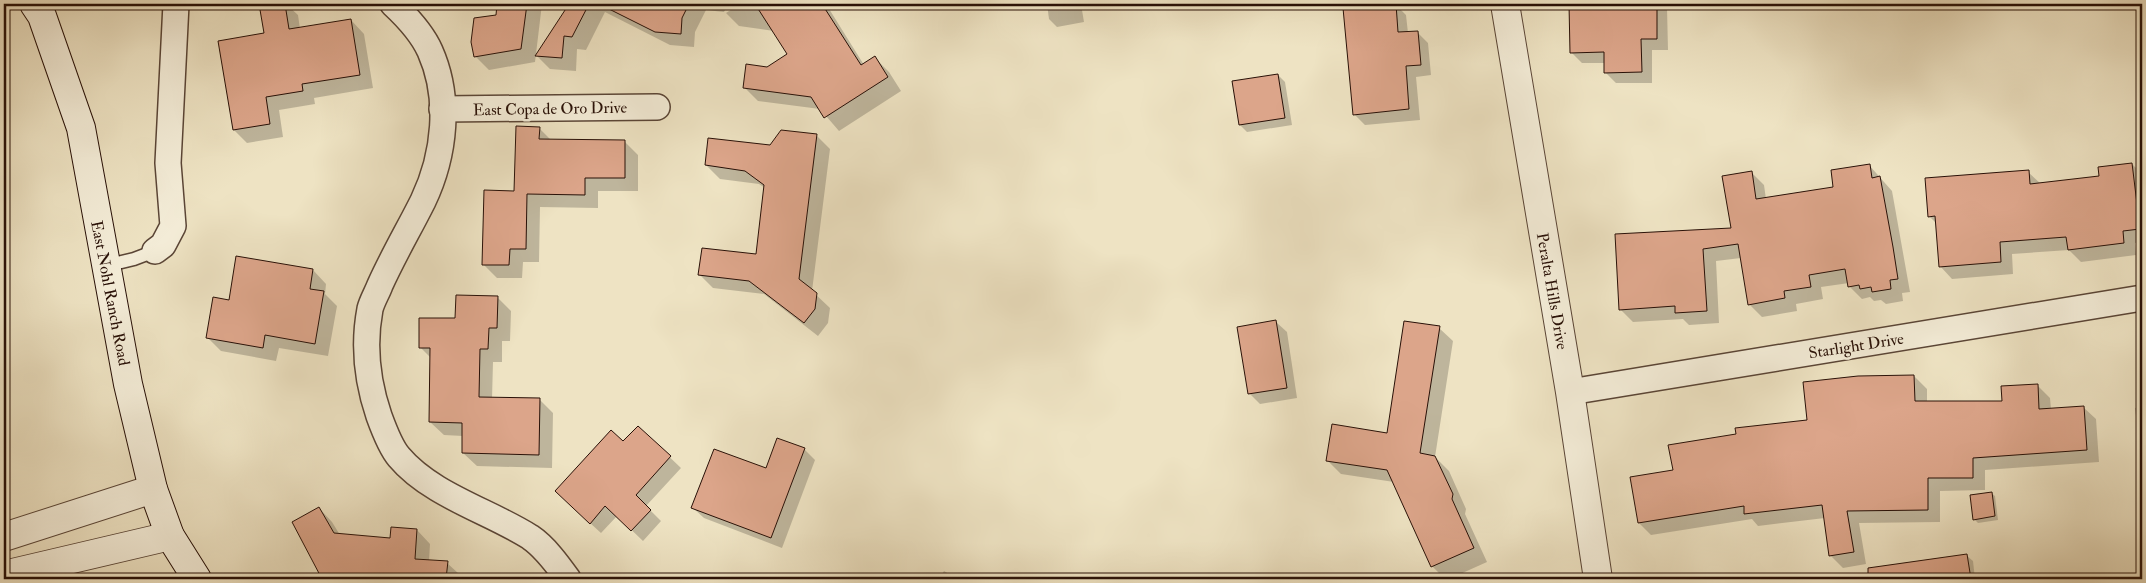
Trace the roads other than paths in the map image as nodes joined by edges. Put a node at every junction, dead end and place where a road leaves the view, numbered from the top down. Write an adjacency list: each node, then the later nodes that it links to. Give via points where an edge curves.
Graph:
1 (34, 4): 8 (street, East Nohl Ranch Road, via 42,16 81,128)
2 (176, 4): 7 (street, via 168,163 174,214 173,226 164,245)
3 (394, 4): 6 (street, via 414,24 430,51 439,78)
4 (1505, 4): 10 (street, Peralta Hills Drive)
5 (657, 107): 6 (street, East Copa de Oro Drive)
6 (442, 109): 16 (street, via 440,156 434,174 371,307 366,340 368,374 380,417 398,456 422,479 532,538)
7 (156, 251): 8 (lane)
8 (105, 266): 11 (street, East Nohl Ranch Road)
9 (2142, 298): 10 (street, Starlight Drive)
10 (1570, 392): 17 (street, Peralta Hills Drive)
11 (153, 489): 12 (street, East Nohl Ranch Road); 13 (street)
12 (170, 536): 14 (street); 15 (street, East Nohl Ranch Road)
13 (4, 538)
14 (4, 575)
15 (197, 579)
16 (568, 579)
17 (1598, 579)

